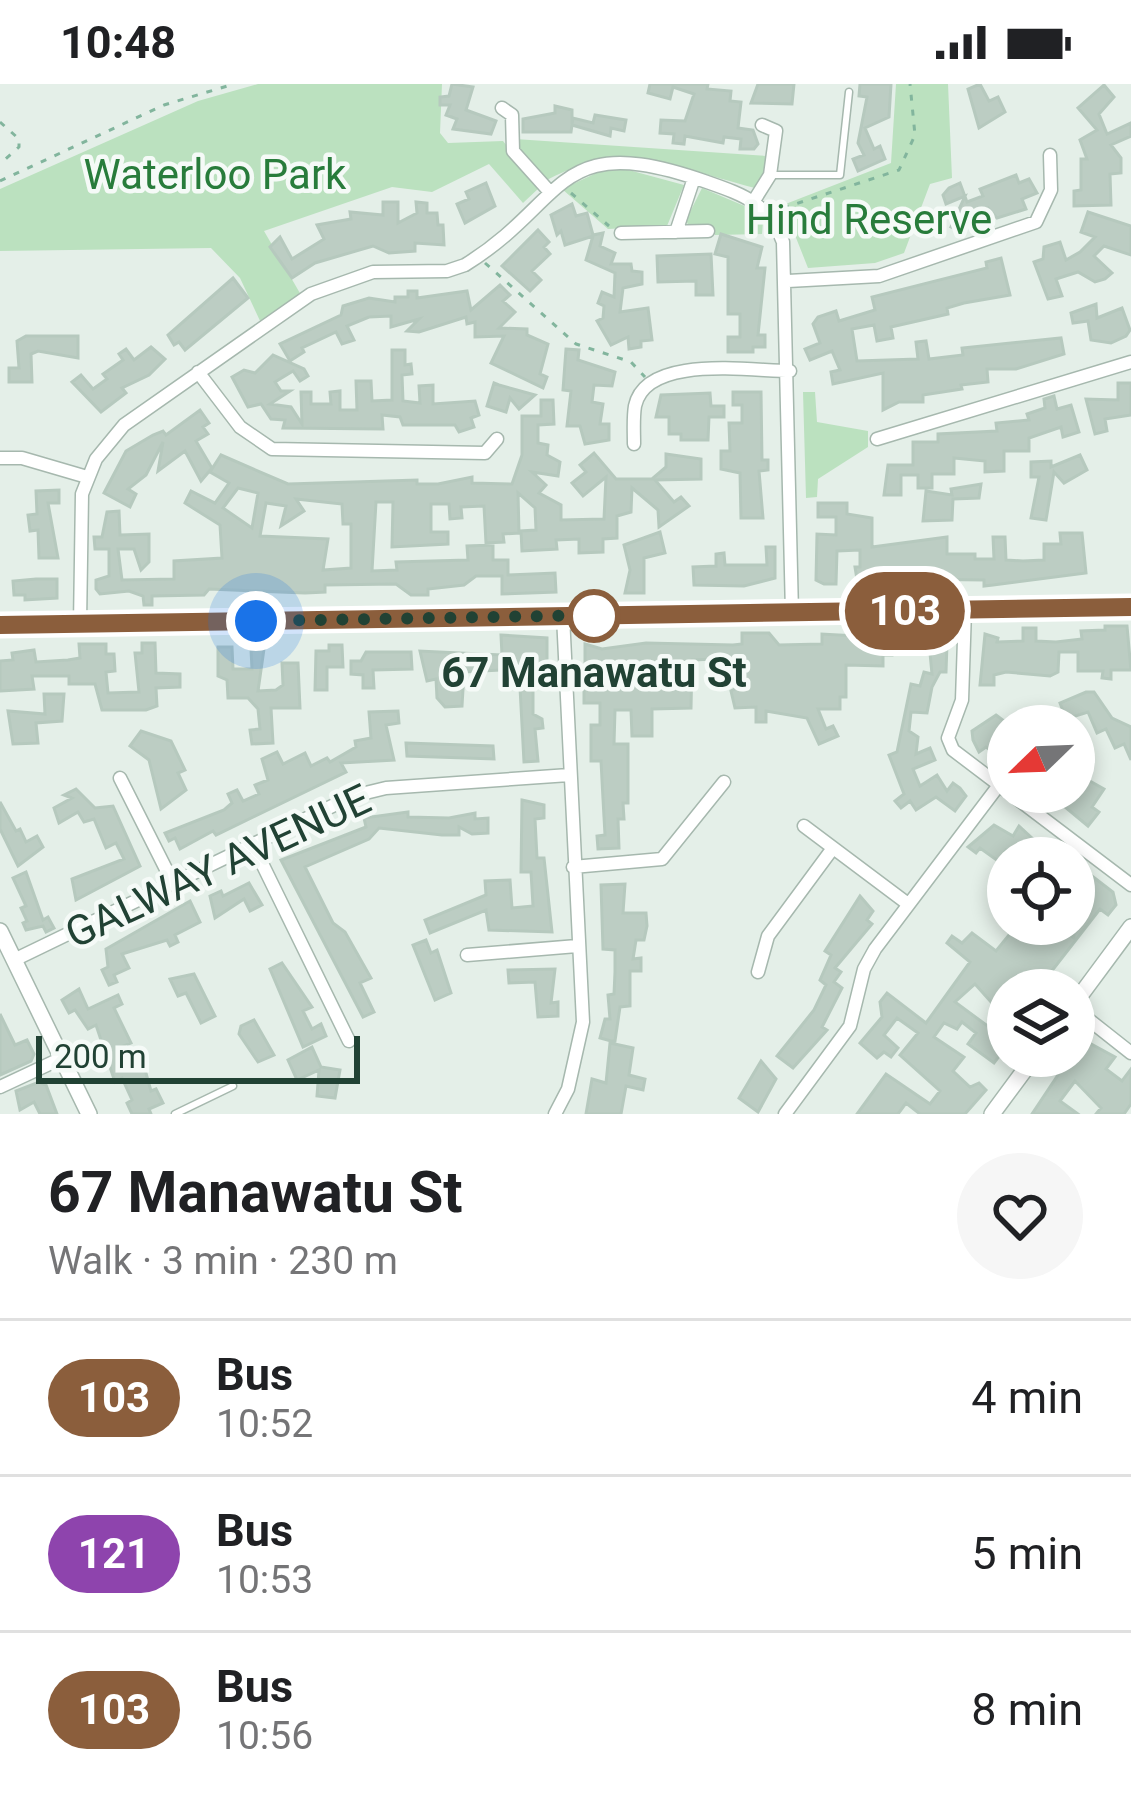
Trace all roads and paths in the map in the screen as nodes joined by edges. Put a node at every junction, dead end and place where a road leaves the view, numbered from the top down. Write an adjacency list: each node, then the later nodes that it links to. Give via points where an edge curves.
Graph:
1 (234, 84): 11 (path, via 164,105)
2 (910, 84): 14 (path, via 915,135 899,170)
3 (849, 92): 9 (lane, via 840,175)
4 (526, 106): 12 (street, via 507,112 513,151)
5 (0, 122): 8 (path, via 19,139)
6 (791, 124): 9 (street, via 769,128)
7 (1050, 155): 19 (street, via 1051,190 1036,222 879,276)
8 (0, 164)
9 (770, 175): 13 (street)
10 (694, 178): 12 (street, via 607,163); 13 (street); 16 (street)
11 (0, 181)
12 (548, 190): 18 (street)
13 (755, 199): 19 (street, via 779,231)
14 (783, 208)
15 (708, 231): 16 (street)
16 (676, 232): 17 (street)
17 (621, 233)
18 (478, 257): 22 (street, via 447,271 345,278); 23 (path, via 576,344 631,362)
19 (788, 281): 21 (street)
20 (1131, 362): 24 (street)
21 (790, 371): 23 (street, via 673,370); 31 (street)
22 (198, 372): 25 (street, via 240,427 272,449 485,453); 28 (street, via 124,424)
23 (650, 383): 26 (street, via 635,402)
24 (877, 439)
25 (497, 440)
26 (634, 444)
27 (0, 458): 28 (street)
28 (87, 477): 33 (street, via 79,510)
29 (1131, 607): 30 (street)
30 (965, 610): 31 (street); 36 (street, via 962,700 947,738)
31 (792, 613): 32 (street)
32 (563, 616): 33 (street); 35 (street)
33 (80, 624): 34 (street)
34 (0, 625)
35 (569, 775): 42 (street, GALWAY AVENUE, via 369,791); 44 (street)
36 (987, 776)
37 (120, 778): 45 (street)
38 (724, 782): 44 (street, via 662,859)
39 (987, 801): 47 (street)
40 (1036, 813): 46 (street)
41 (804, 826): 43 (street)
42 (253, 845): 45 (street, GALWAY AVENUE); 56 (street)
43 (833, 848): 47 (street); 53 (street, via 768,936)
44 (573, 866): 50 (street)
45 (173, 883): 52 (street, GALWAY AVENUE)
46 (1131, 885)
47 (908, 904): 65 (street, via 864,969 850,1026)
48 (1131, 927): 54 (street)
49 (0, 932): 52 (street)
50 (577, 946): 51 (street); 64 (street, via 583,1022)
51 (467, 955)
52 (14, 960): 58 (street)
53 (758, 972)
54 (1095, 977)
55 (1095, 1023): 57 (street)
56 (349, 1041)
57 (1131, 1053)
58 (62, 1058): 61 (street); 62 (street)
59 (1019, 1077): 66 (street)
60 (233, 1086): 63 (lane)
61 (0, 1087)
62 (89, 1114)
63 (176, 1114)
64 (555, 1114)
65 (785, 1114)
66 (992, 1114)

